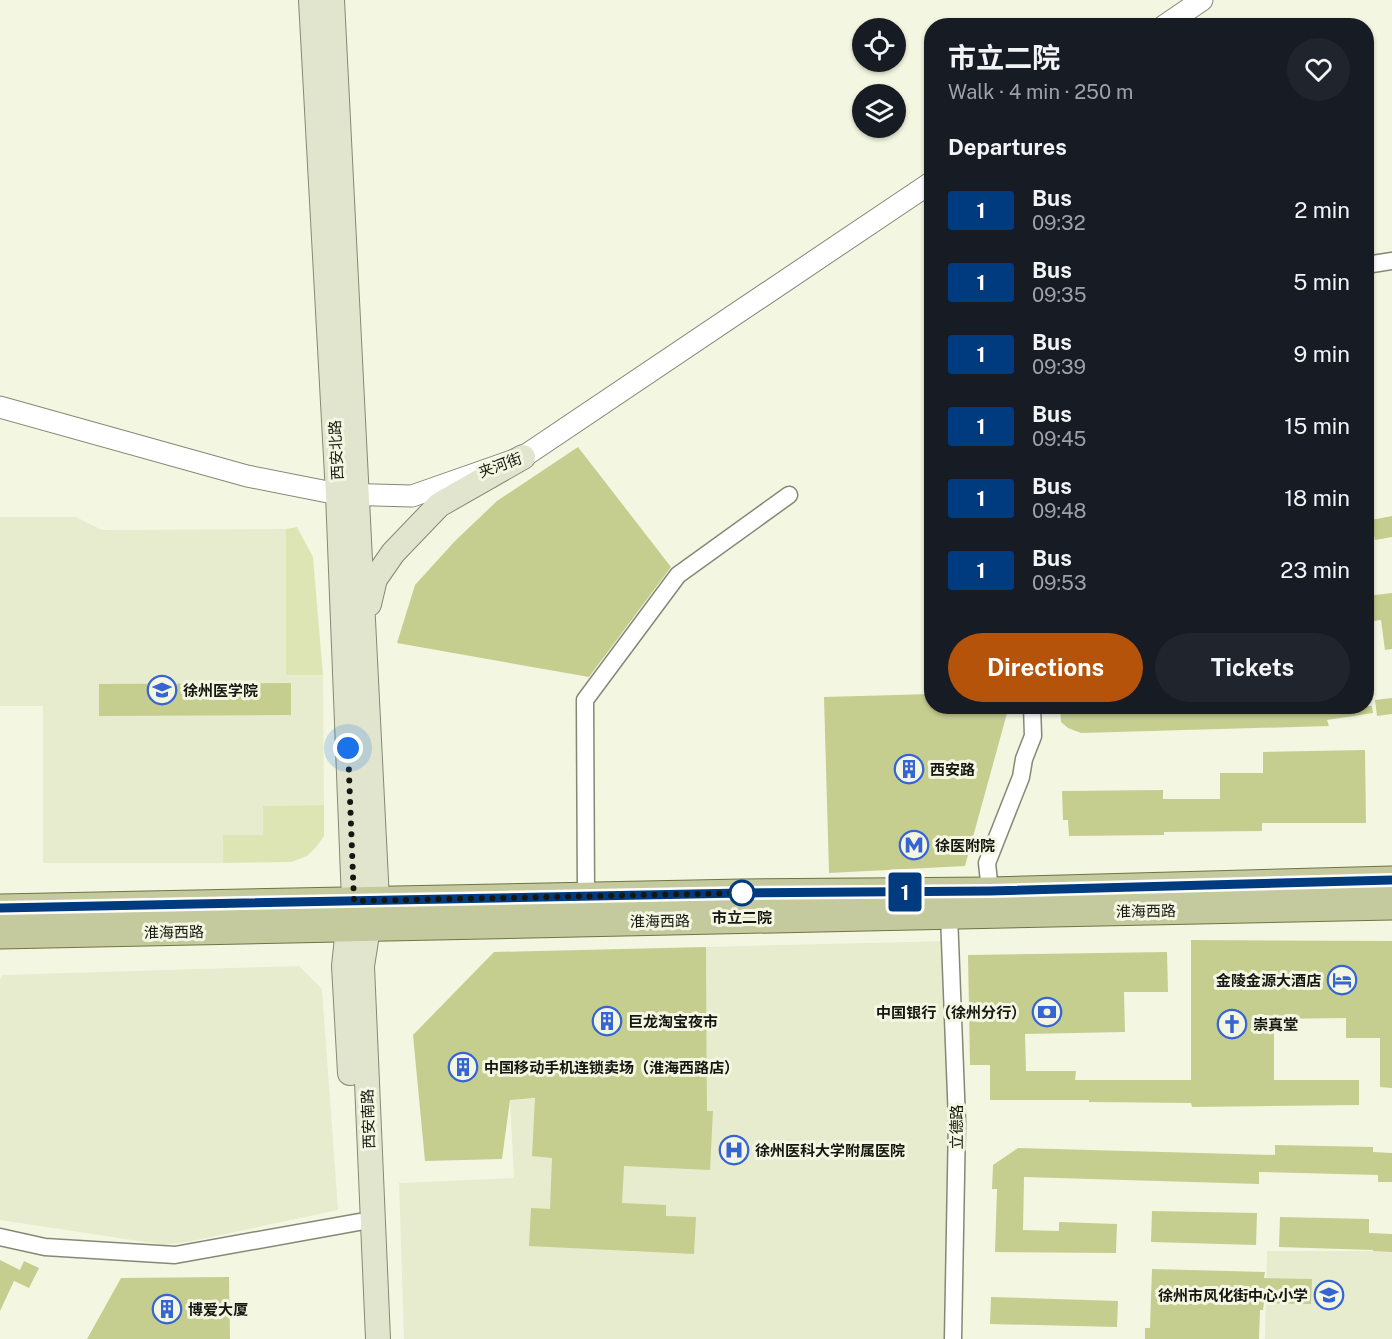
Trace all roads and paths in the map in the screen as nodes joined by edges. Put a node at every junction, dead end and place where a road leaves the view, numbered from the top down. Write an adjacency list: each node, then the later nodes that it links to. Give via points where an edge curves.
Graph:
1 (311, 0): 10 (main road, 西安北路)
2 (332, 0): 10 (main road, 西安北路)
3 (1202, 0): 4 (street)
4 (1176, 18)
5 (924, 187): 9 (street, 夹河街)
6 (1392, 261): 7 (street)
7 (1374, 264)
8 (0, 406): 10 (street, 夹河街, via 247,476)
9 (523, 457): 10 (street, 夹河街, via 412,496); 12 (main road, via 439,505 393,553 375,579)
10 (348, 495): 12 (main road, 西安北路); 17 (main road, 西安北路)
11 (789, 495): 16 (street, via 678,575 585,700)
12 (364, 627): 17 (main road, 西安北路)
13 (1032, 714): 15 (street, via 1033,736 1021,777 987,863)
14 (1392, 880): 15 (main road, 淮海西路)
15 (990, 891): 16 (main road, 淮海西路)
16 (586, 896): 17 (main road, 淮海西路)
17 (365, 901): 19 (main road, 淮海西路); 21 (main road, 西安南路)
18 (1392, 906): 20 (main road, 淮海西路)
19 (0, 908)
20 (949, 915): 21 (main road, 淮海西路); 27 (street, 立德路, via 957,1121)
21 (358, 928): 22 (main road, 淮海西路); 23 (main road, 西安南路, via 344,966); 26 (main road, 西安南路)
22 (0, 935)
23 (359, 1222): 24 (street, via 176,1255 45,1247); 25 (main road, 西安南路)
24 (0, 1237)
25 (364, 1339)
26 (378, 1339)
27 (953, 1339)

